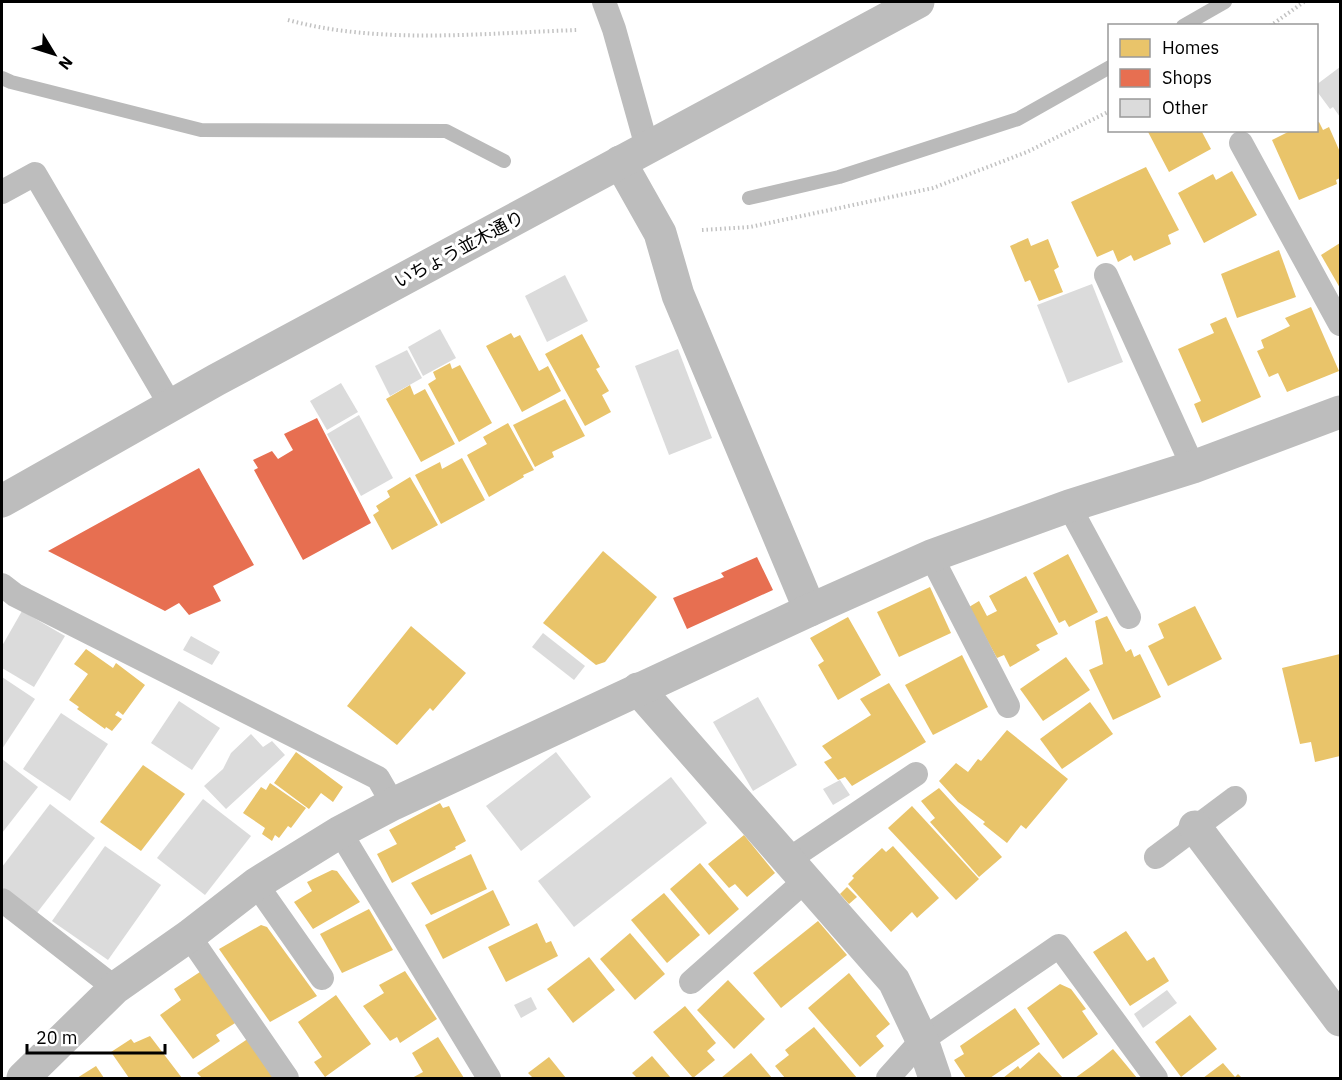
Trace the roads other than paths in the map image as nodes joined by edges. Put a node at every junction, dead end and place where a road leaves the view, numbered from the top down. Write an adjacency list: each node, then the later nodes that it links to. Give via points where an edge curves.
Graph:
1 (604, 2): 4 (lane, via 614,30)
2 (918, 2): 4 (street, いちょう並木通り)
3 (1241, 143): 7 (lane)
4 (634, 154): 8 (street, いちょう並木通り); 15 (street, via 678,295)
5 (2, 192): 8 (lane, via 35,174)
6 (1106, 275): 10 (lane)
7 (1341, 324)
8 (171, 406): 11 (street, いちょう並木通り)
9 (1341, 411): 10 (street)
10 (1193, 467): 12 (street)
11 (2, 501)
12 (1069, 506): 13 (street); 16 (lane)
13 (931, 556): 15 (street); 18 (lane)
14 (2, 585): 21 (lane, via 378,778)
15 (810, 610): 17 (street)
16 (1129, 617)
17 (638, 689): 21 (street); 25 (street)
18 (1008, 706)
19 (916, 774): 25 (lane)
20 (1235, 798): 22 (lane)
21 (393, 804): 23 (street)
22 (1195, 827): 24 (lane); 32 (street)
23 (340, 832): 26 (street); 36 (lane)
24 (1156, 857)
25 (797, 870): 30 (lane); 33 (street, via 894,981)
26 (256, 884): 28 (street); 29 (lane)
27 (2, 900): 31 (lane)
28 (189, 936): 31 (street); 35 (lane)
29 (322, 978)
30 (691, 982)
31 (115, 988): 34 (street)
32 (1341, 1020)
33 (922, 1040): 37 (lane); 38 (street); 39 (lane, via 1059,946)
34 (23, 1078)
35 (287, 1078)
36 (489, 1078)
37 (888, 1078)
38 (935, 1078)
39 (1156, 1078)

